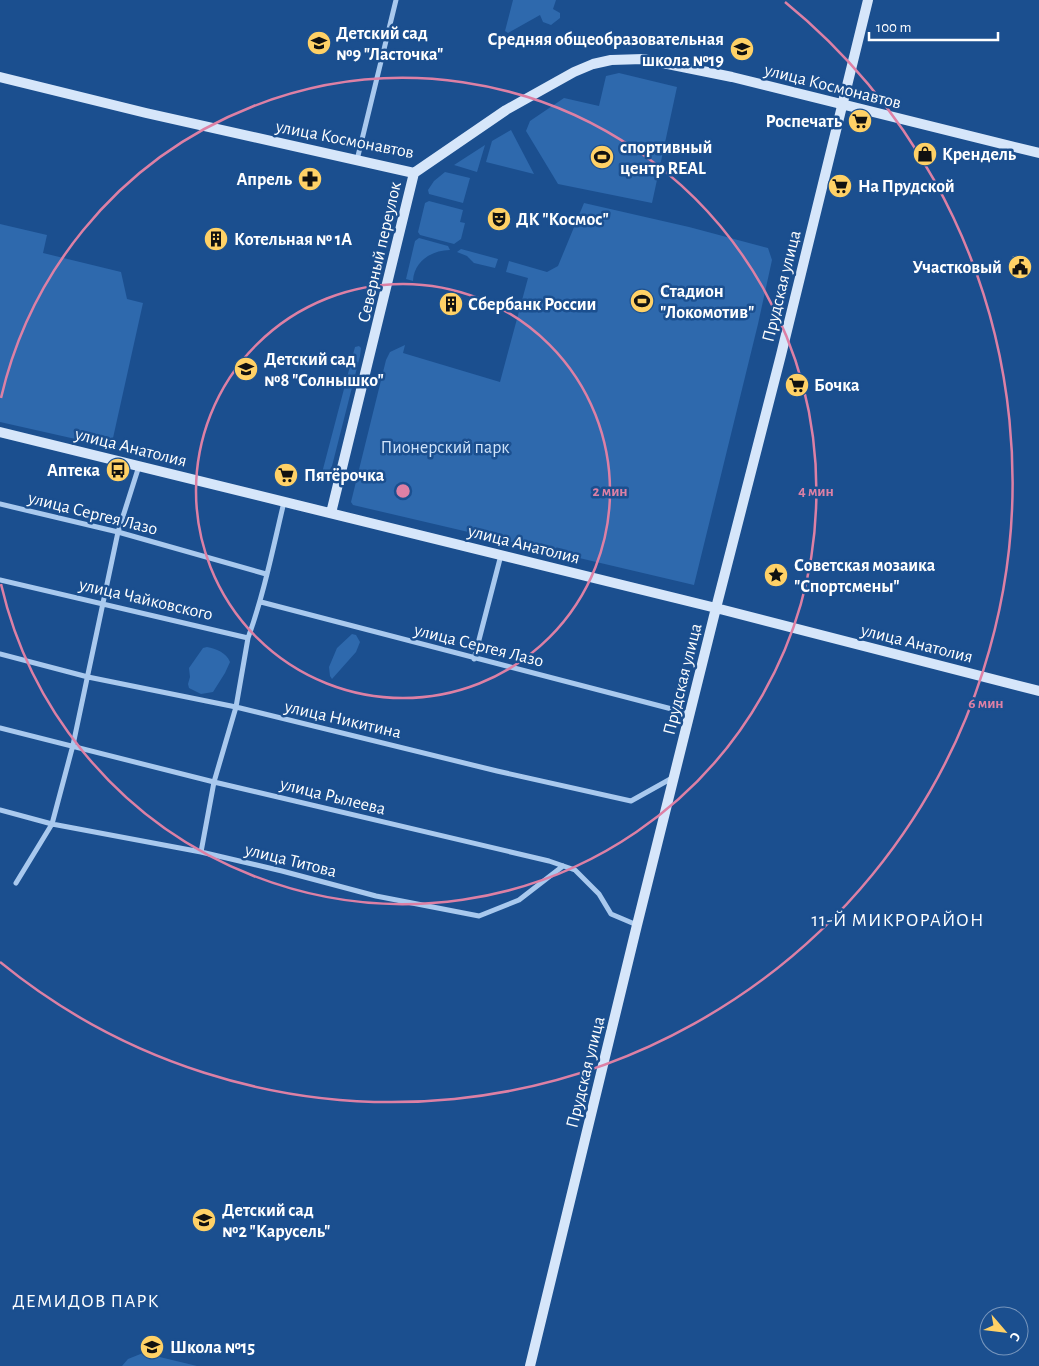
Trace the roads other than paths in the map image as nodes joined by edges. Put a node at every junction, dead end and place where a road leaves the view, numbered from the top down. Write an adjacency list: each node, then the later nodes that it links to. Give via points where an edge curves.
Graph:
1 (396, 0): 6 (street)
2 (868, 0): 4 (street, Прудская улица)
3 (0, 77): 6 (street, улица Космонавтов)
4 (843, 104): 5 (street, улица Космонавтов); 7 (street, улица Космонавтов, via 661,62 611,60 574,72 506,110); 19 (street, Прудская улица)
5 (1039, 153)
6 (357, 160): 7 (street, улица Космонавтов)
7 (414, 173): 12 (street, Северный переулок)
8 (0, 432): 9 (street, улица Анатолия)
9 (139, 466): 10 (street, улица Анатолия); 13 (street)
10 (284, 502): 12 (street, улица Анатолия); 15 (street)
11 (0, 504): 13 (street, улица Сергея Лазо)
12 (331, 513): 14 (street, улица Анатолия)
13 (118, 532): 15 (street, улица Сергея Лазо); 18 (street)
14 (501, 555): 19 (street, улица Анатолия); 22 (street)
15 (266, 574): 17 (street)
16 (0, 580): 18 (street, улица Чайковского)
17 (261, 602): 20 (street); 22 (street, улица Сергея Лазо)
18 (102, 603): 20 (street, улица Чайковского); 23 (street)
19 (716, 608): 24 (street, улица Анатолия); 26 (street, Прудская улица)
20 (248, 638): 25 (street)
21 (0, 654): 23 (street, улица Никитина)
22 (474, 659): 26 (street, улица Сергея Лазо)
23 (88, 678): 25 (street, улица Никитина); 28 (street)
24 (1039, 691)
25 (236, 707): 29 (street, улица Никитина, via 631,801); 30 (street)
26 (691, 714): 29 (street, Прудская улица)
27 (0, 728): 28 (street, улица Рылеева)
28 (73, 746): 30 (street, улица Рылеева); 32 (street)
29 (674, 777): 36 (street, Прудская улица)
30 (214, 782): 33 (street); 34 (street, улица Рылеева)
31 (0, 810): 32 (street, улица Титова)
32 (52, 824): 33 (street, улица Титова); 35 (street)
33 (200, 852): 34 (street, улица Титова, via 376,896 479,916 519,900)
34 (562, 866): 36 (street, улица Рылеева, via 575,870 599,894 611,914)
35 (16, 884)
36 (637, 925): 37 (street, Прудская улица)
37 (530, 1366)

